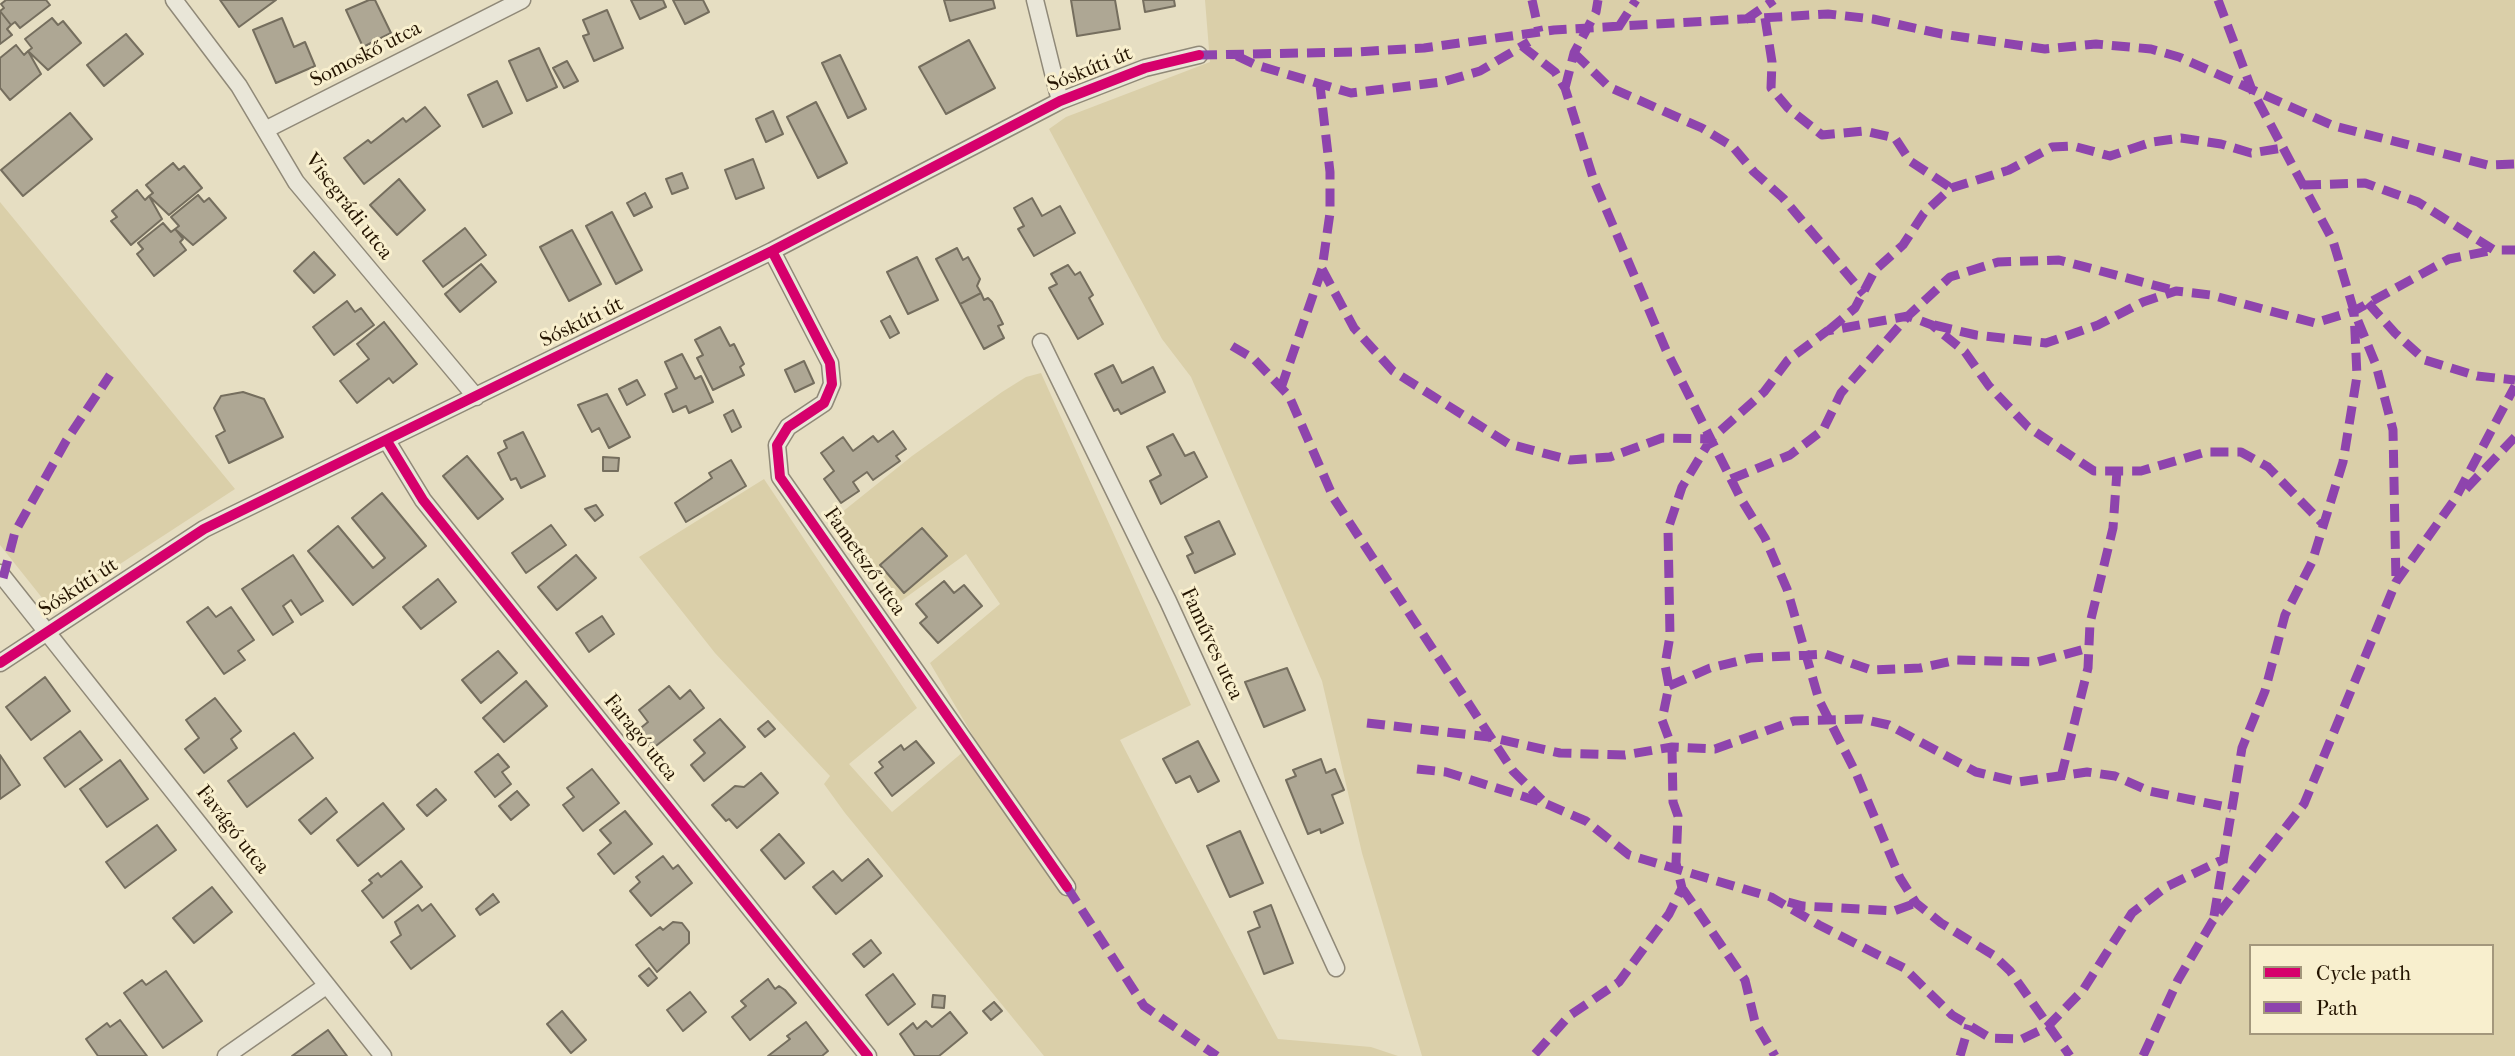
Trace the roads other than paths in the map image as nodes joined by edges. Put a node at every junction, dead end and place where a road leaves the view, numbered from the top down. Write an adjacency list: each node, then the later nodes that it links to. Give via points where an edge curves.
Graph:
1 (174, 0): 6 (street, Visegrádi utca)
2 (522, 0): 6 (street, Somoskő utca)
3 (1035, 0): 5 (street)
4 (1199, 55): 5 (street, Sóskúti út, via 1145,68)
5 (1060, 101): 7 (street, Sóskúti út)
6 (267, 129): 9 (street, Visegrádi utca, via 296,182)
7 (772, 251): 9 (street, Sóskúti út); 14 (street, Fametsző utca, via 830,363 832,384 824,403 788,427 777,445 780,477)
8 (1041, 342): 15 (street, Faműves utca, via 1168,601)
9 (476, 397): 10 (street, Sóskúti út)
10 (387, 441): 12 (street, Sóskúti út, via 204,529); 19 (street, Faragó utca, via 423,500)
11 (0, 573): 12 (street, Favágó utca)
12 (47, 631): 13 (street, Sóskúti út); 16 (street, Favágó utca)
13 (0, 663)
14 (1067, 887)
15 (1336, 968)
16 (326, 986): 17 (street); 18 (street, Favágó utca)
17 (226, 1056)
18 (383, 1056)
19 (868, 1056)

